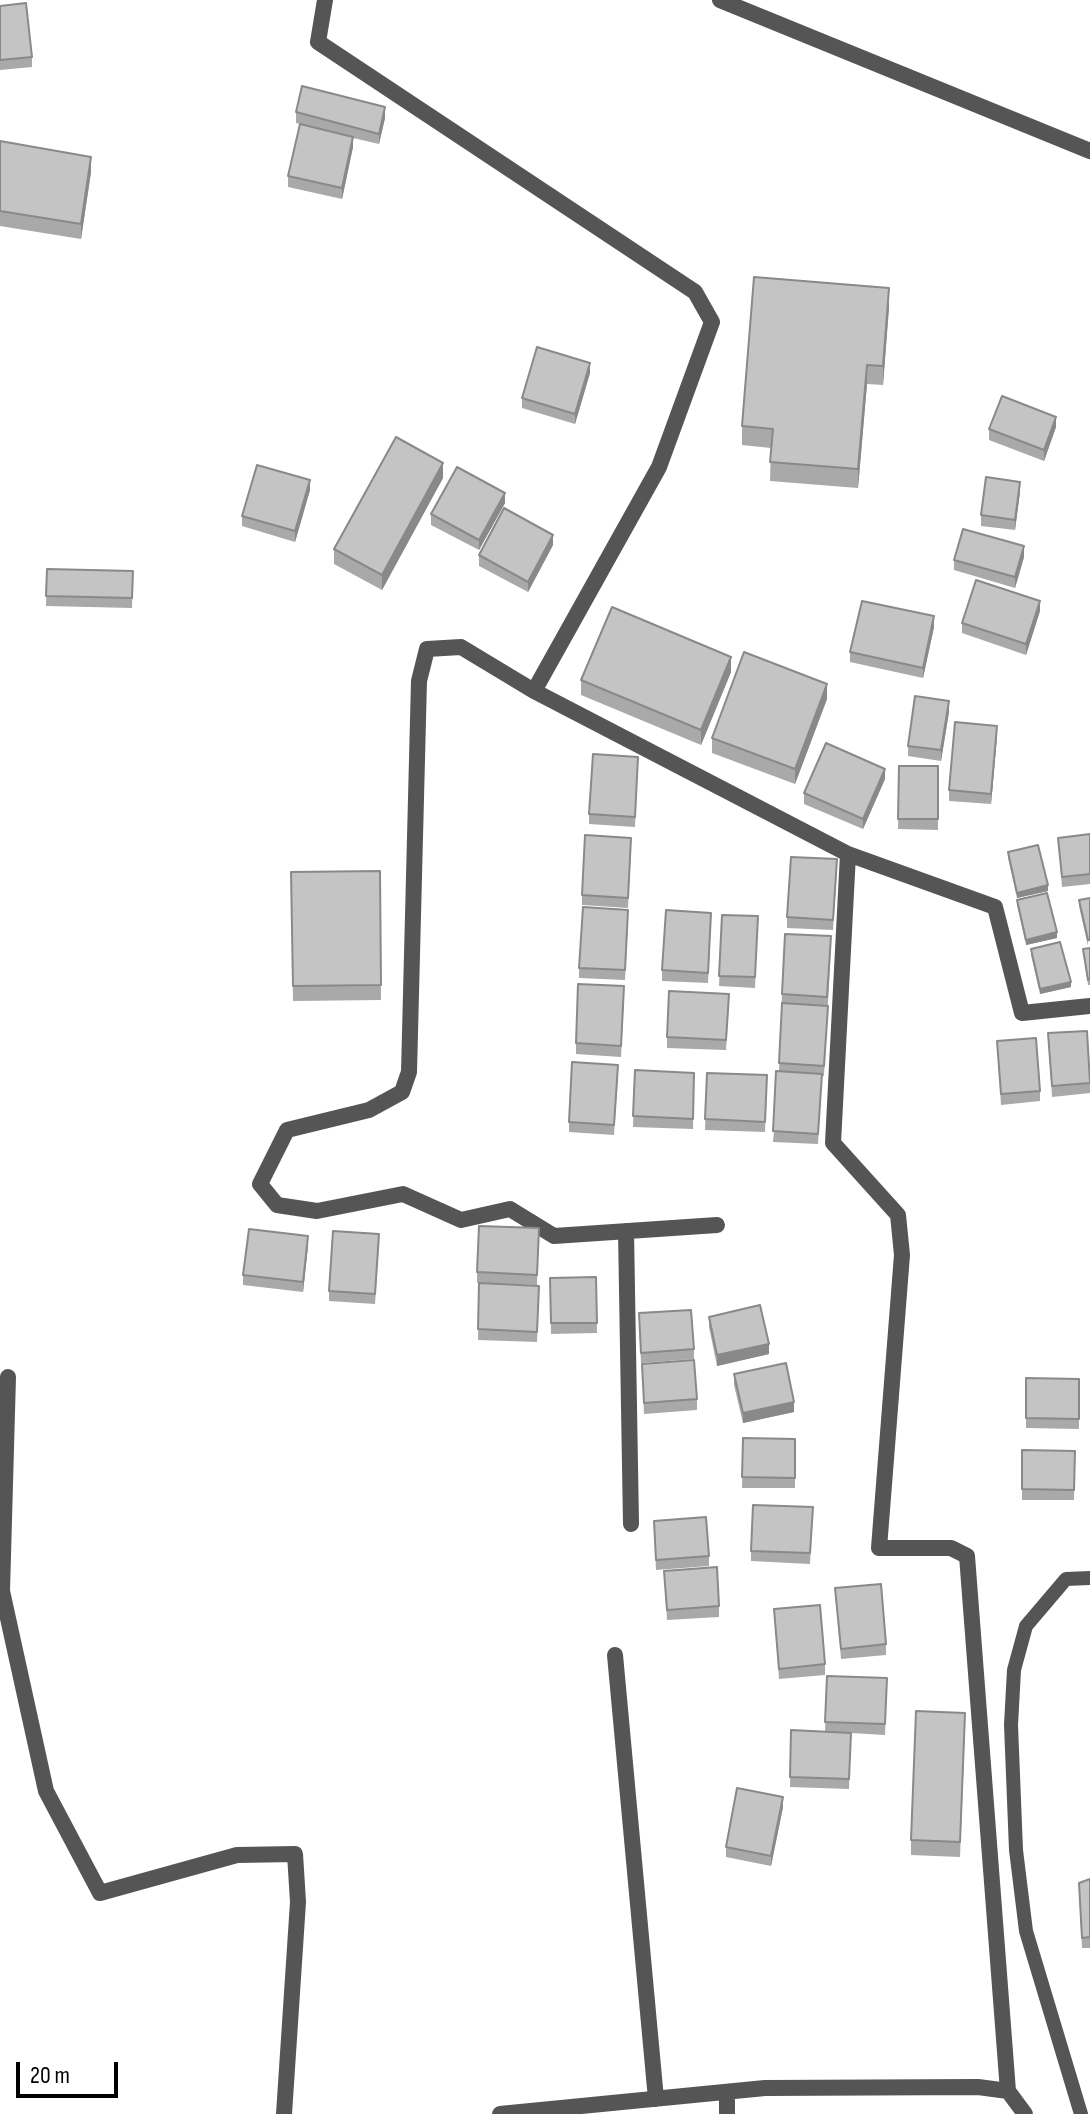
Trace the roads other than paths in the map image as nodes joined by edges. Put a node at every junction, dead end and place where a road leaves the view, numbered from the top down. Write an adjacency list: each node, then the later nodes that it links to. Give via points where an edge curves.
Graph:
1 (325, 0): 4 (street, via 318,42 695,292 712,322 659,467)
2 (720, 0): 3 (street)
3 (1090, 151)
4 (534, 691): 5 (street); 8 (street, via 461,647 427,649 419,681 409,1072 402,1092 369,1110 287,1130 260,1184 277,1205 317,1211 403,1194 461,1220 510,1209 554,1236)
5 (848, 854): 6 (street, via 995,907 1022,1013); 13 (street, via 833,1143 898,1215 902,1255 879,1548 951,1548 967,1556)
6 (1090, 1006)
7 (717, 1225): 8 (street)
8 (626, 1231): 10 (street)
9 (8, 1377): 16 (street, via 2,1591 46,1791 100,1893 237,1855 295,1854 298,1902)
10 (631, 1524)
11 (1090, 1578): 20 (lane, via 1066,1579 1026,1626 1014,1670 1011,1725 1016,1850 1026,1931)
12 (615, 1655): 15 (street)
13 (1008, 2091): 14 (street, via 963,2087); 19 (street)
14 (727, 2092): 15 (street); 18 (street)
15 (656, 2099): 17 (street)
16 (284, 2114)
17 (500, 2114)
18 (727, 2114)
19 (1025, 2114)
20 (1081, 2114)

